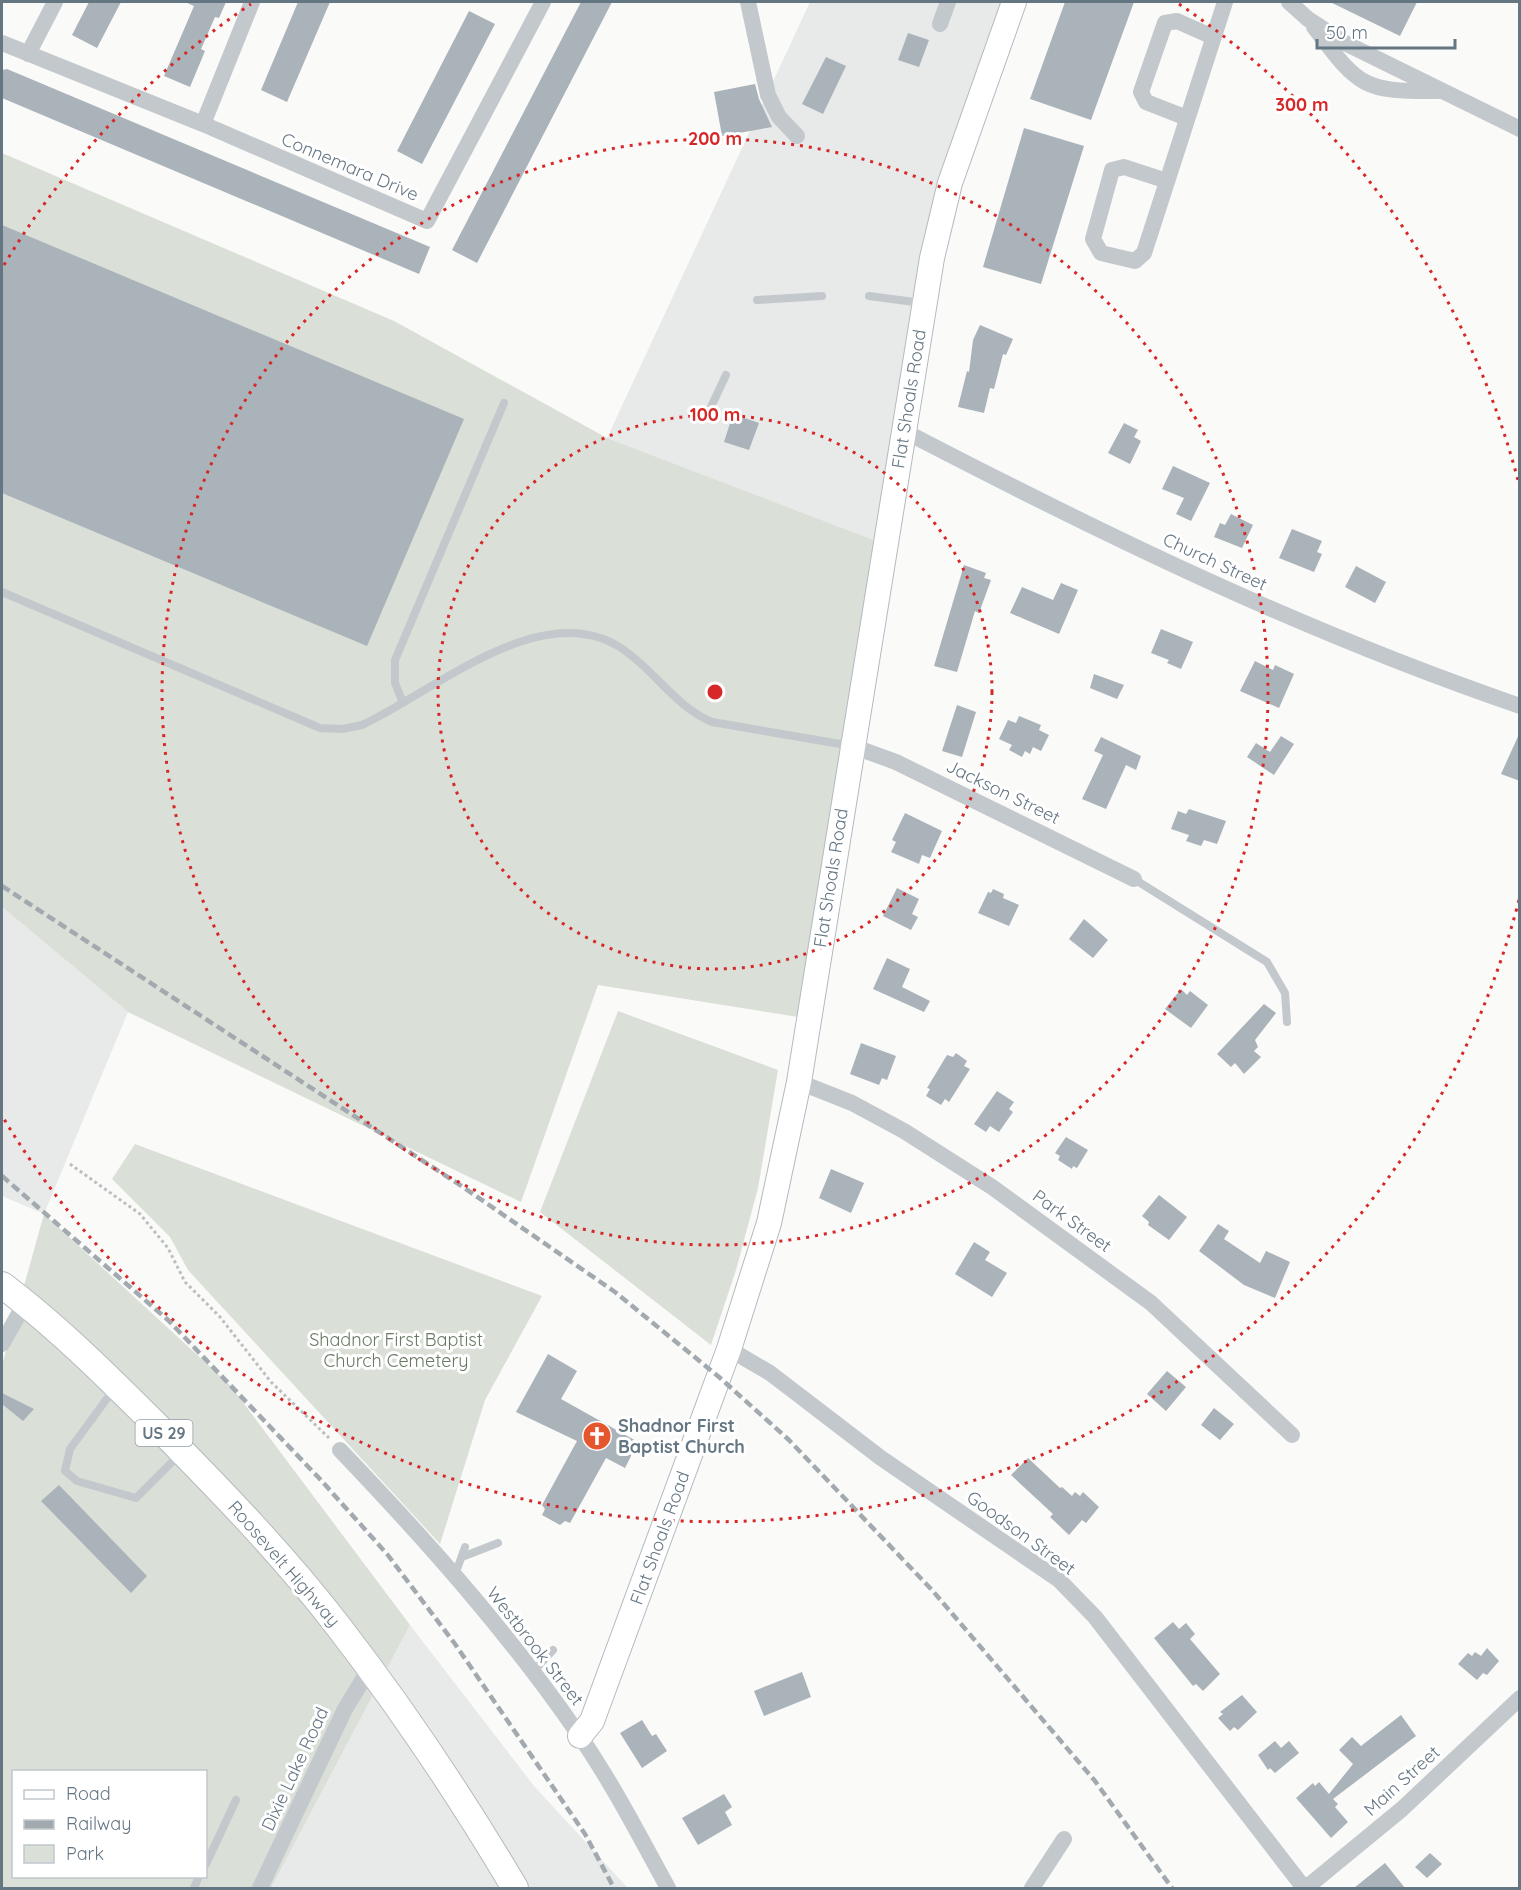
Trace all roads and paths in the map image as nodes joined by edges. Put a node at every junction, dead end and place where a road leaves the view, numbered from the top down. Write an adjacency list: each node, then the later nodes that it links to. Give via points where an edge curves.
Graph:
1 (55, 2): 13 (street)
2 (252, 2): 16 (street)
3 (543, 2): 16 (street, Connemara Drive, via 428,221)
4 (748, 2): 18 (street, via 768,95 779,117)
5 (948, 2): 10 (street)
6 (1014, 2): 23 (street, Flat Shoals Road, via 950,183)
7 (1225, 2): 11 (street)
8 (1290, 2): 9 (street)
9 (1308, 20): 14 (street, via 1345,43); 14 (street, via 1346,70 1366,83 1389,91)
10 (940, 24)
11 (1213, 37): 15 (street); 15 (street, via 1177,21 1165,23 1141,92 1146,102)
12 (2, 43): 13 (street, Connemara Drive)
13 (28, 54): 16 (street, Connemara Drive)
14 (1442, 91): 17 (street)
15 (1187, 118): 19 (street)
16 (203, 124)
17 (1520, 129)
18 (797, 136)
19 (1167, 181): 19 (street, via 1144,252 1135,261 1101,253 1094,239 1112,170 1124,167)
20 (822, 296): 22 (lane)
21 (869, 296): 23 (lane)
22 (757, 300)
23 (925, 303): 27 (street, Flat Shoals Road)
24 (726, 375): 26 (lane)
25 (504, 403): 29 (lane, via 395,660 395,683)
26 (710, 409)
27 (904, 431): 30 (street, Church Street, via 1198,578 1413,669); 31 (street, Flat Shoals Road)
28 (2, 592): 29 (lane, via 321,728 362,725)
29 (403, 703): 31 (lane, via 485,656 514,644 568,633 620,647 678,703 712,722)
30 (1520, 706)
31 (852, 746): 32 (street, Jackson Street, via 896,762); 34 (street, Flat Shoals Road)
32 (1134, 879): 33 (lane, via 1267,962 1285,993)
33 (1287, 1022)
34 (799, 1082): 39 (street, Flat Shoals Road, via 769,1223); 41 (street, Park Street, via 893,1125 992,1187 1151,1303)
35 (70, 1164): 42 (path, via 140,1214 168,1248 184,1282 220,1317 271,1382)
36 (2, 1285): 37 (main road, Roosevelt Highway / US 29)
37 (25, 1303): 38 (street); 40 (main road, Roosevelt Highway / US 29)
38 (2, 1344)
39 (729, 1349): 52 (street, Flat Shoals Road, via 592,1721); 60 (street, Goodson Street, via 770,1373 880,1458 1059,1580 1095,1617)
40 (117, 1386): 43 (main road, Roosevelt Highway / US 29); 43 (lane, via 70,1449 65,1471 76,1481 136,1498)
41 (1292, 1435)
42 (340, 1450): 47 (street, Westbrook Street)
43 (182, 1451): 49 (main road, Roosevelt Highway / US 29, via 271,1547)
44 (498, 1543): 46 (lane)
45 (465, 1547): 46 (lane)
46 (462, 1557): 47 (lane)
47 (454, 1576): 50 (street, Westbrook Street)
48 (553, 1650): 50 (lane)
49 (370, 1668): 56 (street, Dixie Lake Road, via 345,1709); 57 (main road, Roosevelt Highway / US 29, via 447,1777)
50 (533, 1672): 52 (street, Westbrook Street)
51 (1520, 1698): 60 (street, Main Street, via 1402,1809)
52 (580, 1736): 58 (street, Westbrook Street)
53 (236, 1800): 55 (lane)
54 (1064, 1839): 59 (street)
55 (207, 1862)
56 (260, 1888)
57 (515, 1888)
58 (668, 1888)
59 (1032, 1888)
60 (1305, 1888)

